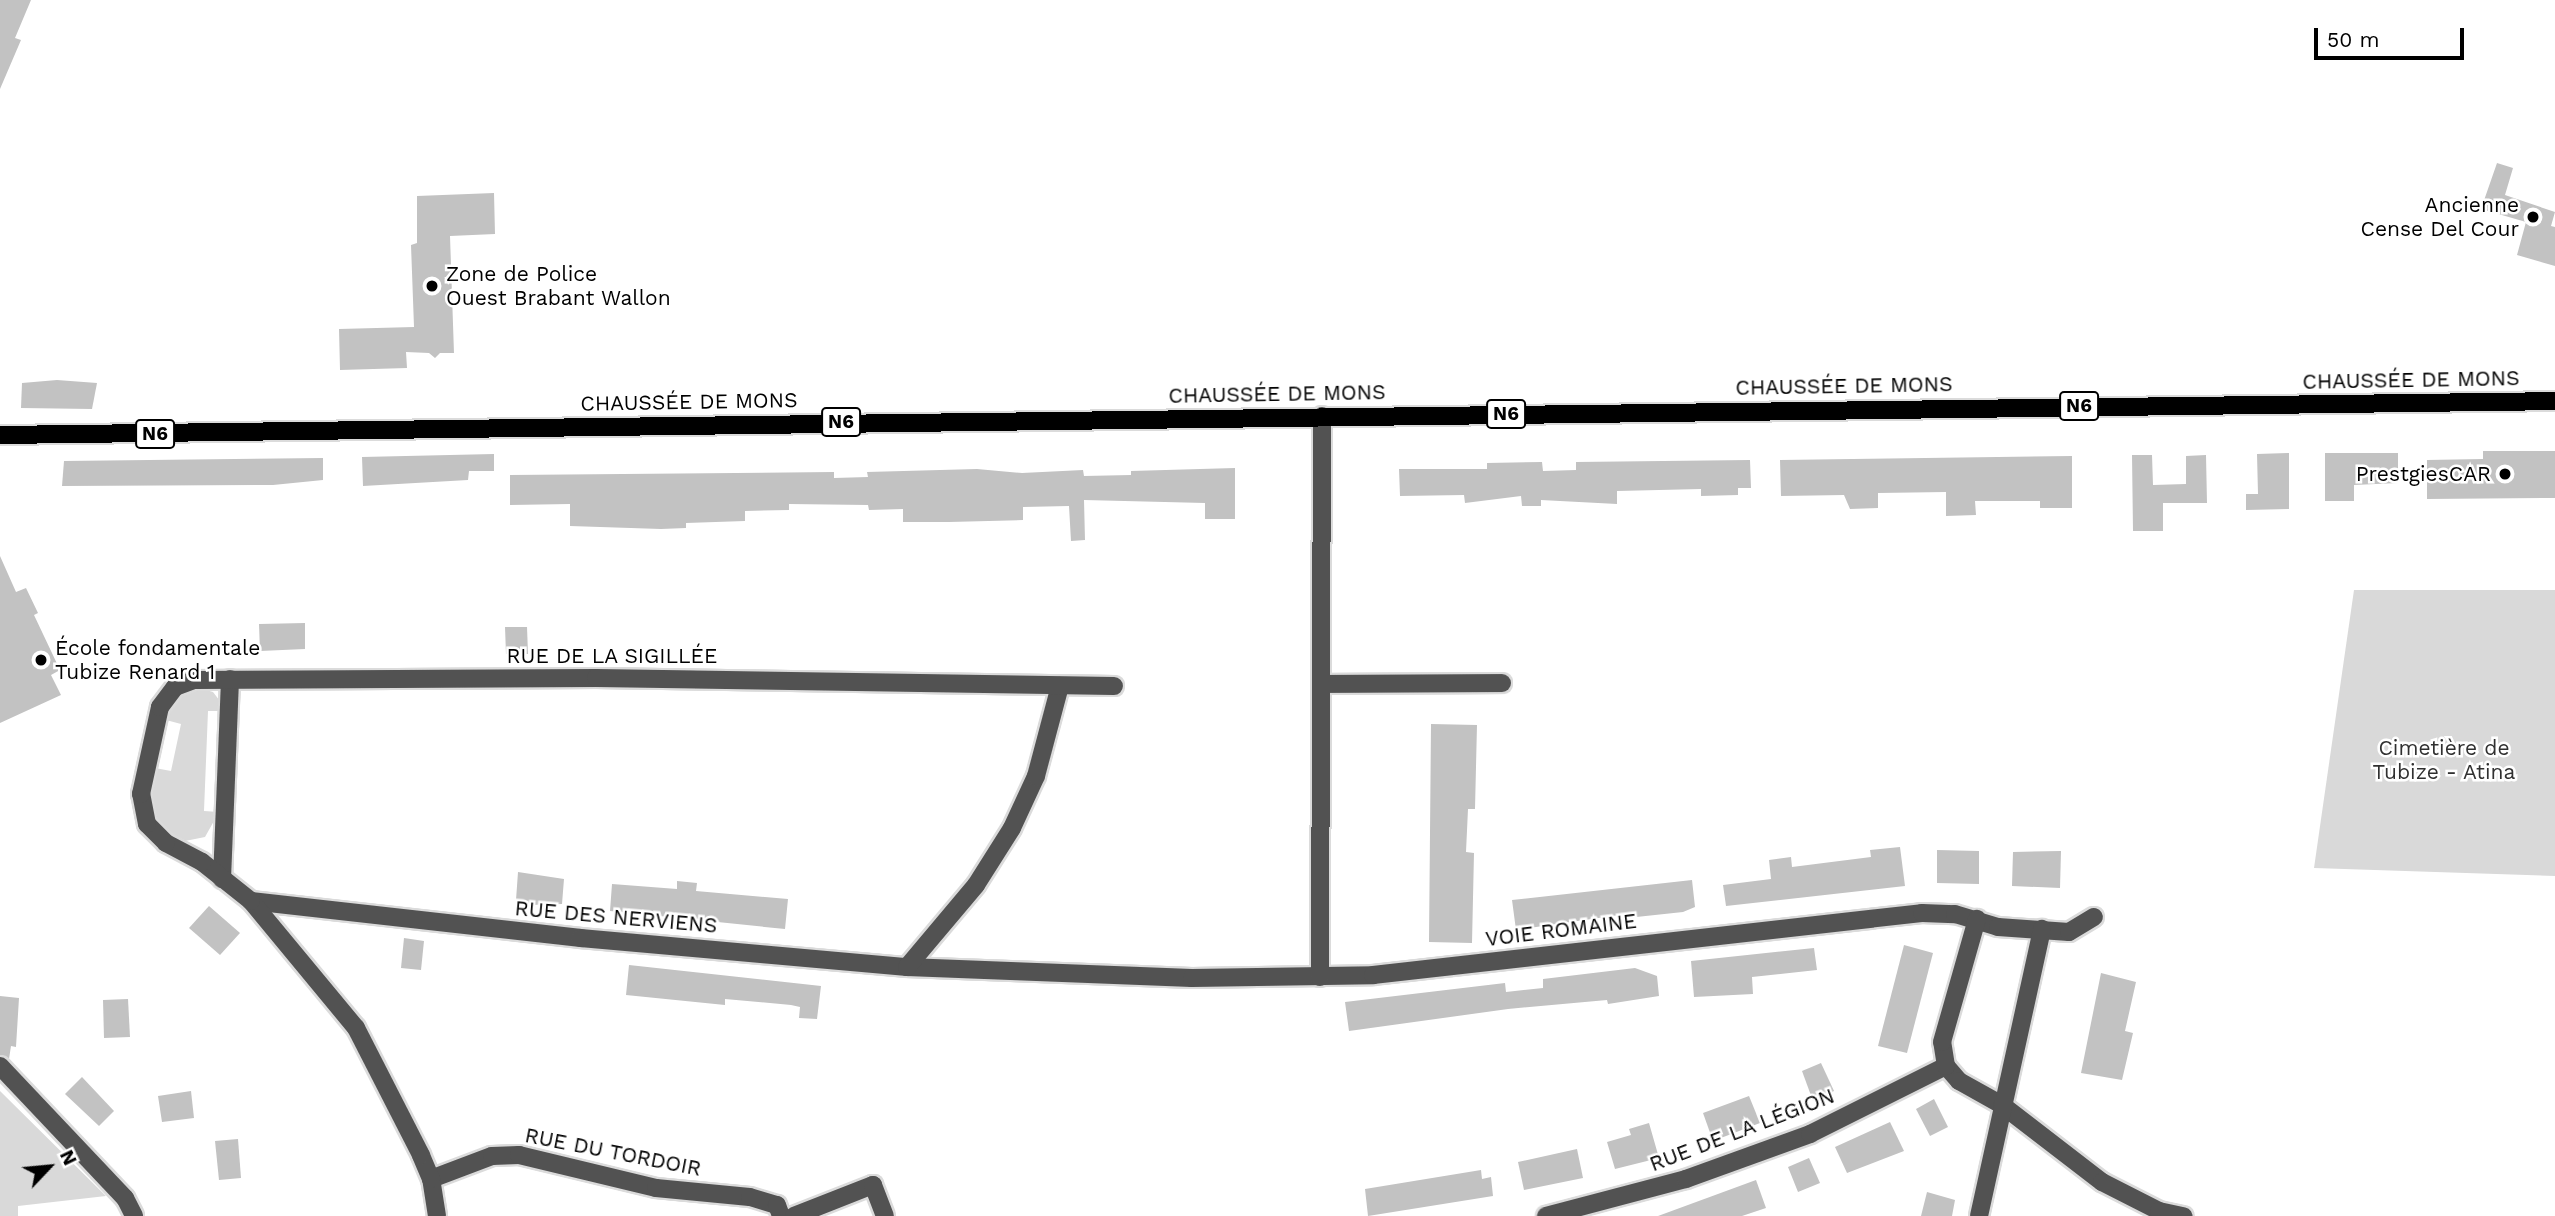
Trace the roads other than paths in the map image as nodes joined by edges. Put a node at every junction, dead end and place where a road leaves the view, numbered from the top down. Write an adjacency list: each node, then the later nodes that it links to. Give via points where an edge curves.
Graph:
1 (2555, 401): 2 (main road, CHAUSSÉE DE MONS / N6)
2 (1322, 416): 3 (main road, CHAUSSÉE DE MONS / N6); 6 (street)
3 (0, 435)
4 (230, 679): 7 (street, RUE DE LA SIGILLÉE, via 611,678); 9 (street); 9 (street, RUE DE LA SIGILLÉE, via 184,682 168,693 160,708 141,806 157,836)
5 (1502, 683): 6 (street)
6 (1323, 684): 16 (street)
7 (1060, 686): 8 (street, RUE DE LA SIGILLÉE); 14 (street, via 1036,776 1012,828 976,885)
8 (1114, 686)
9 (222, 878): 10 (street)
10 (251, 901): 14 (street, RUE DES NERVIENS, via 581,938); 20 (street, via 355,1028 396,1100)
11 (2094, 917): 13 (street, VOIE ROMAINE, via 2069,932)
12 (1978, 919): 13 (street, VOIE ROMAINE, via 1998,927); 16 (street, VOIE ROMAINE, via 1922,913 1373,975); 18 (street, via 1942,1042)
13 (2042, 929): 19 (street)
14 (907, 967): 15 (street, RUE DES NERVIENS)
15 (978, 971): 16 (street, VOIE ROMAINE)
16 (1320, 977)
17 (0, 1066): 21 (street, via 125,1198)
18 (1947, 1066): 19 (street, via 1959,1081); 26 (street, RUE DE LA LÉGION, via 1810,1134 1686,1179)
19 (2002, 1105): 27 (street); 28 (street, via 2102,1182 2159,1211)
20 (431, 1179): 22 (street); 23 (street, RUE DU TORDOIR, via 492,1156 519,1155 656,1188 750,1197 777,1205)
21 (134, 1216)
22 (437, 1216)
23 (781, 1216)
24 (794, 1216): 25 (street, via 873,1185)
25 (885, 1216)
26 (1546, 1216)
27 (1979, 1216)
28 (2183, 1216)

